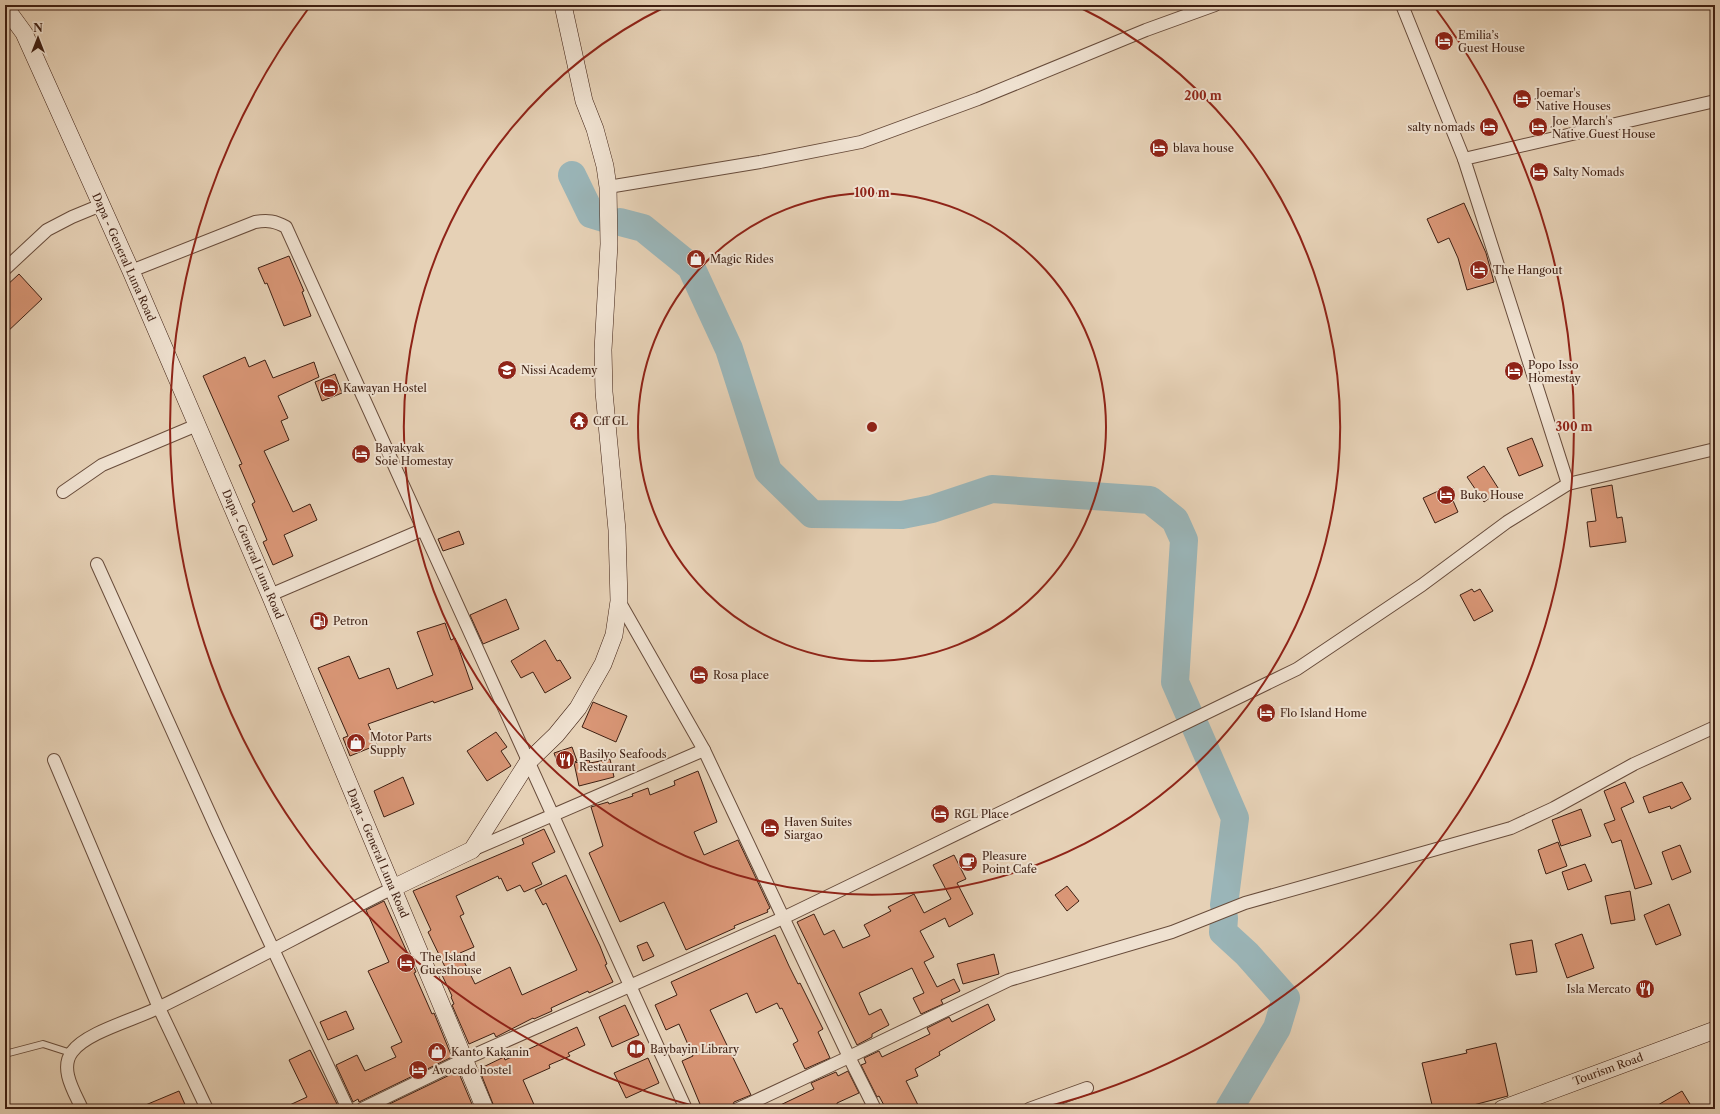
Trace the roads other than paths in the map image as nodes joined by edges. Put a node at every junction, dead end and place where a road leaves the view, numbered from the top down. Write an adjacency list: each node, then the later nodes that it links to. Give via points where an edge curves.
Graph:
1 (564, 5): 7 (street, via 584,101 595,129)
2 (1215, 5): 7 (street, via 1124,38 978,99 861,142 760,162)
3 (1402, 5): 6 (street)
4 (5, 7): 8 (street, Dapa - General Luna Road, via 24,32)
5 (1715, 101): 6 (street)
6 (1464, 159): 13 (street)
7 (608, 186): 18 (street, via 609,244 604,392 617,530)
8 (101, 205): 9 (street, via 47,230); 10 (street, Dapa - General Luna Road)
9 (5, 269)
10 (131, 271): 11 (street, Dapa - General Luna Road); 15 (street, via 255,222 276,221 286,227)
11 (197, 425): 14 (street, via 102,464); 17 (street, Dapa - General Luna Road)
12 (1715, 449): 13 (street)
13 (1568, 484): 26 (street, via 1507,522 1422,585 1297,669)
14 (62, 492)
15 (422, 530): 17 (street); 22 (street)
16 (97, 564): 27 (street)
17 (270, 595): 25 (street, Dapa - General Luna Road)
18 (619, 601): 20 (street); 22 (street, via 614,635 603,664 586,696 556,735)
19 (1715, 727): 33 (street, via 1634,764 1554,808 1511,828 1245,903 1172,932 1009,980)
20 (704, 750): 23 (street); 26 (street)
21 (54, 760): 29 (street)
22 (528, 762): 23 (street); 24 (street)
23 (553, 815): 24 (street); 28 (street)
24 (472, 850): 25 (street)
25 (393, 888): 27 (street); 34 (street, Dapa - General Luna Road)
26 (783, 918): 28 (street); 33 (street)
27 (273, 948): 29 (street); 38 (street)
28 (630, 984): 34 (street); 41 (street)
29 (159, 1008): 31 (street, via 83,1040); 37 (street)
30 (1715, 1030): 45 (street, Tourism Road)
31 (71, 1053): 32 (lane, via 43,1044); 36 (street, via 67,1066 69,1080)
32 (5, 1054)
33 (849, 1058): 42 (street); 43 (street)
34 (463, 1060): 39 (street); 40 (street, Dapa - General Luna Road)
35 (1087, 1088): 44 (street)
36 (82, 1109)
37 (207, 1109)
38 (348, 1109)
39 (362, 1109)
40 (485, 1109)
41 (686, 1109)
42 (738, 1109)
43 (875, 1109)
44 (1028, 1109)
45 (1502, 1109)

